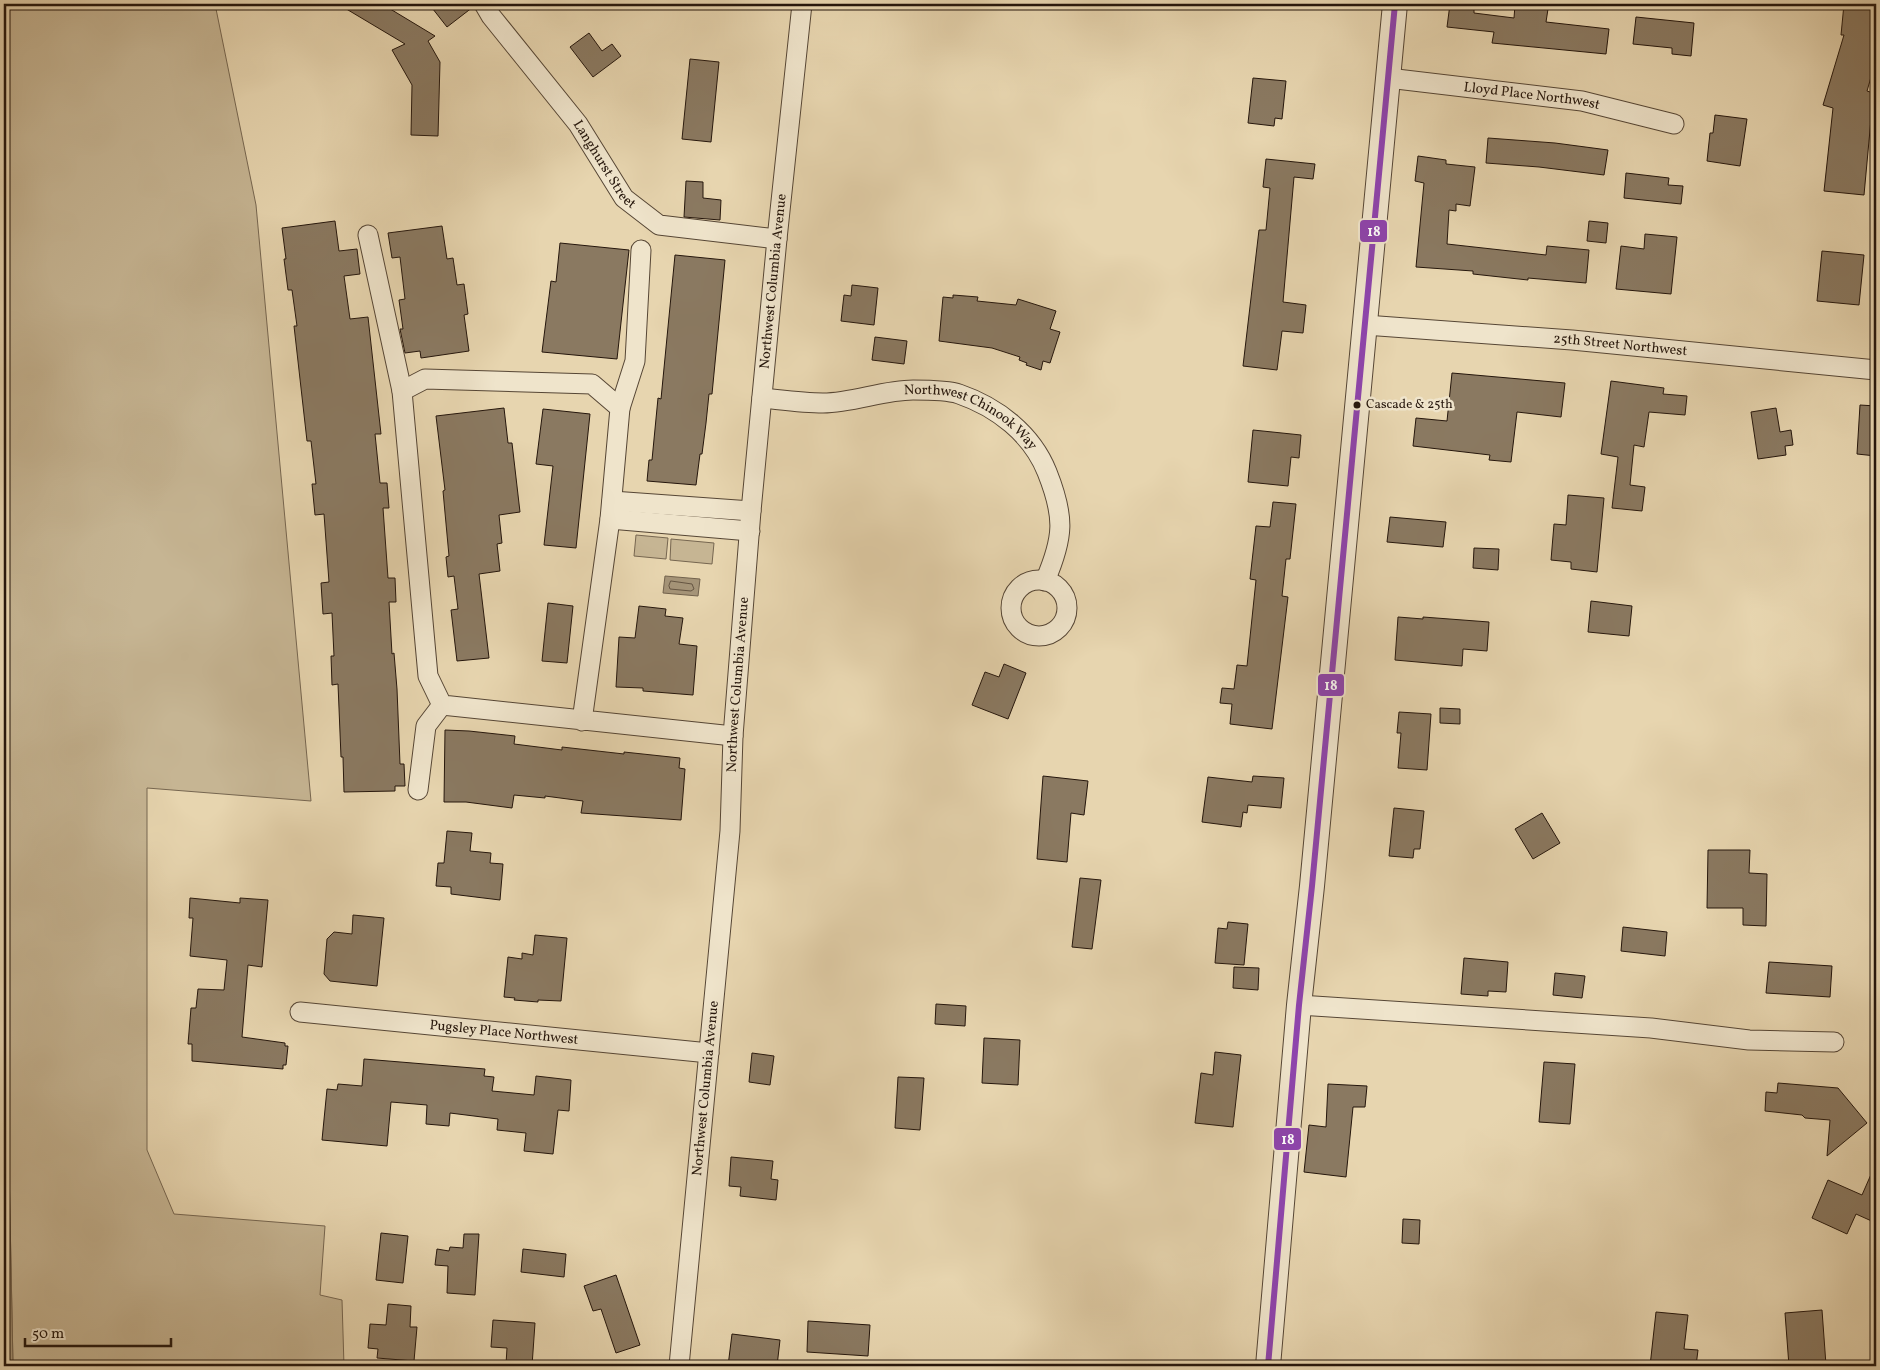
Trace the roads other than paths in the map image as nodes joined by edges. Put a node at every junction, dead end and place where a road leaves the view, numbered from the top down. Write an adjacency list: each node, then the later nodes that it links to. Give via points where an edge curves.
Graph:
1 (484, 4): 7 (street, Langhurst Street, via 578,124 624,198 659,225)
2 (802, 4): 7 (street, Northwest Columbia Avenue)
3 (1395, 4): 4 (street)
4 (1388, 78): 5 (street, Lloyd Place Northwest, via 1582,101); 9 (street)
5 (1674, 124)
6 (368, 235): 11 (street)
7 (777, 239): 12 (street, Northwest Columbia Avenue)
8 (641, 250): 13 (street, via 634,361)
9 (1365, 325): 10 (street, 25th Street Northwest, via 1572,340); 23 (street)
10 (1876, 370)
11 (402, 391): 13 (street, via 425,378 592,384); 19 (street, via 428,676)
12 (762, 398): 15 (street, Northwest Columbia Avenue); 18 (street, Northwest Chinook Way, via 824,403 912,390 957,393 993,410 1019,430 1042,459 1057,497 1061,533 1056,557)
13 (620, 408): 14 (street)
14 (612, 501): 15 (street); 16 (street)
15 (752, 511): 17 (street, Northwest Columbia Avenue)
16 (610, 519): 17 (street); 20 (street)
17 (750, 531): 21 (street, Northwest Columbia Avenue)
18 (1045, 581)
19 (442, 705): 20 (street); 22 (street, via 426,726)
20 (582, 721): 21 (street)
21 (733, 736): 26 (street, Northwest Columbia Avenue, via 730,831)
22 (418, 790)
23 (1299, 1005): 25 (street, via 1651,1028 1749,1040); 28 (street)
24 (300, 1012): 26 (street, Pugsley Place Northwest)
25 (1834, 1042)
26 (709, 1053): 27 (street, Northwest Columbia Avenue)
27 (679, 1366)
28 (1268, 1366)

